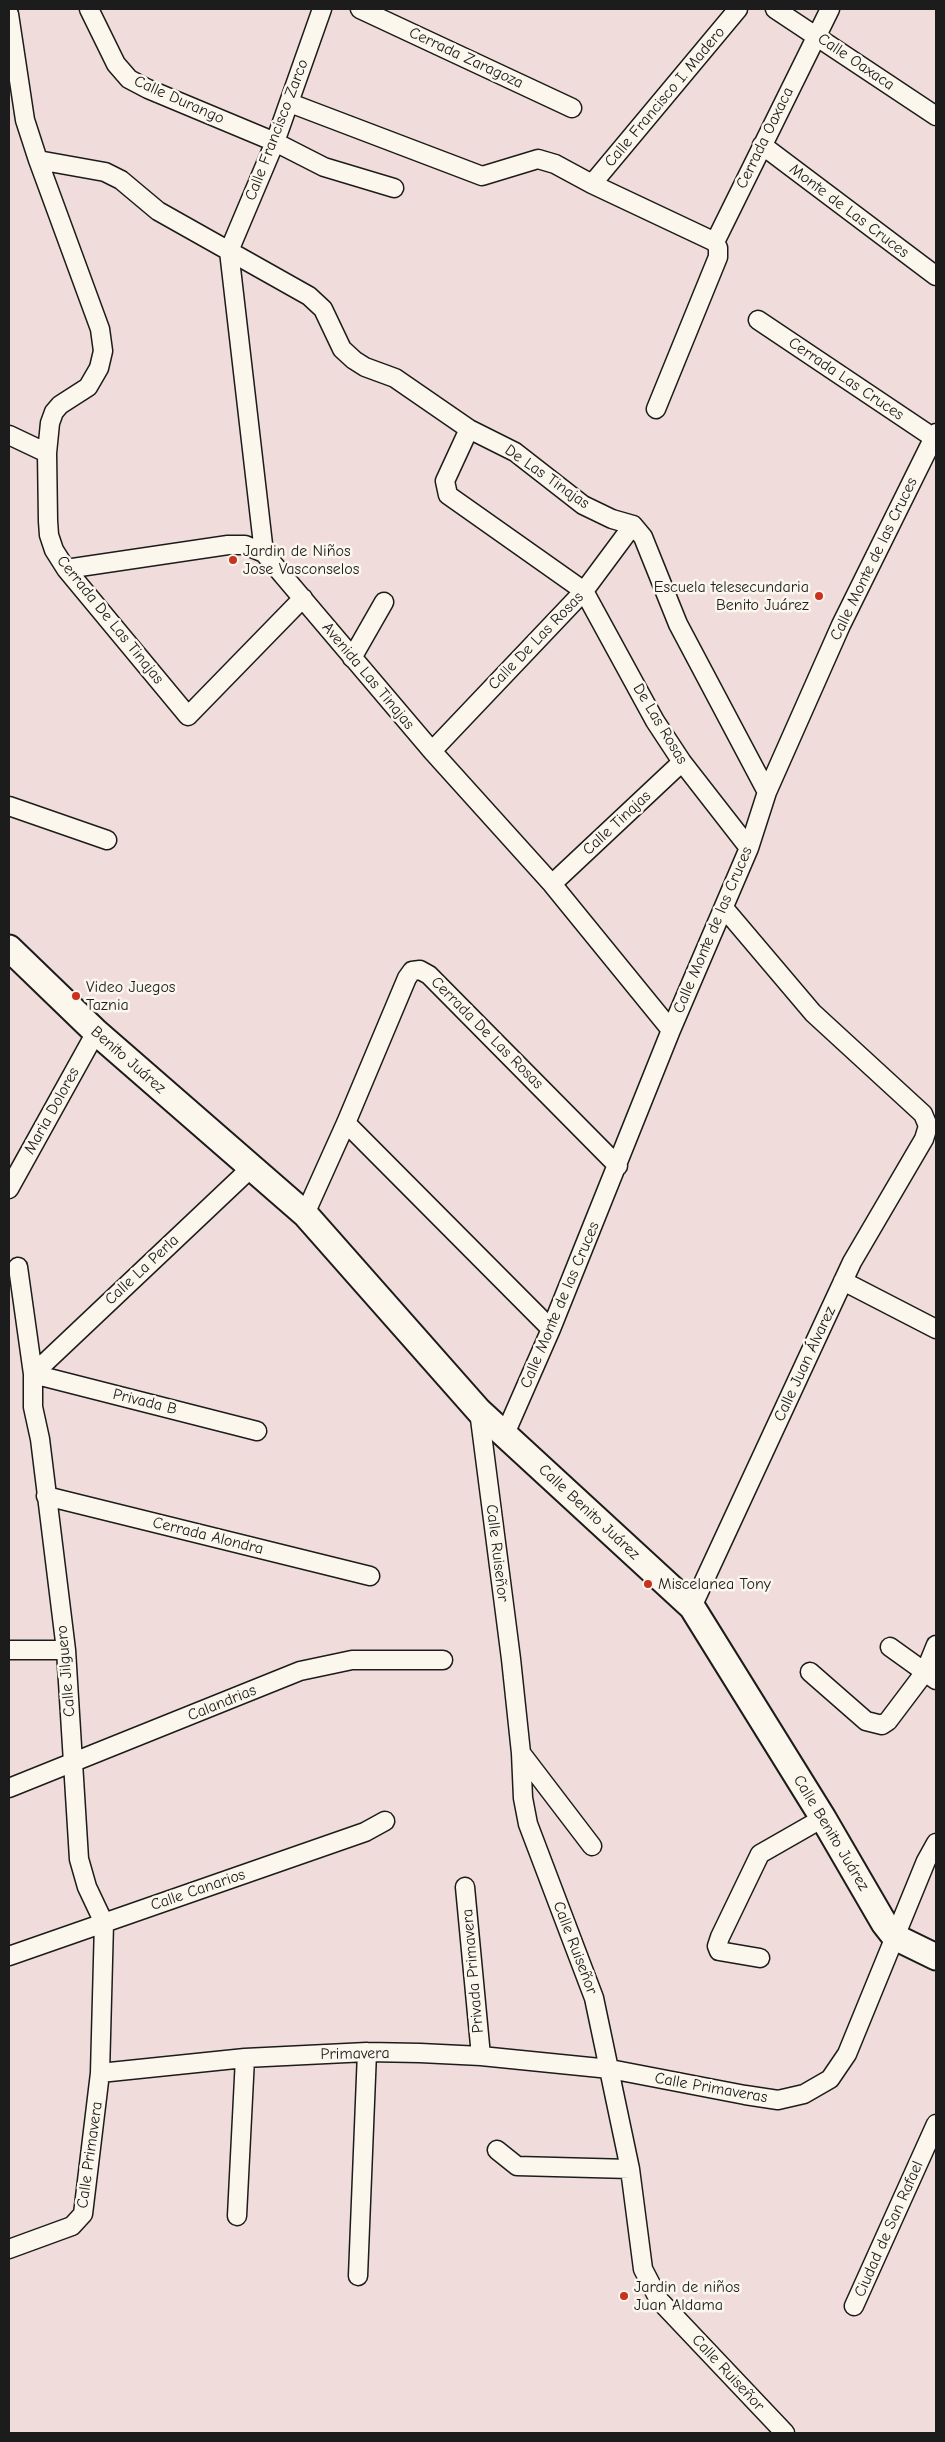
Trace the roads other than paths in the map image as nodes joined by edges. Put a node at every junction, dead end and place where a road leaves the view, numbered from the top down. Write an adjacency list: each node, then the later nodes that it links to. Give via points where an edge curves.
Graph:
1 (89, 9): 12 (street, Calle Durango, via 116,64 129,78)
2 (322, 9): 9 (street, Calle Francisco Zarco)
3 (360, 9): 10 (street, Cerrada Zaragoza)
4 (738, 9): 15 (street, Calle Francisco I. Madero)
5 (775, 9): 8 (street, Calle Oaxaca)
6 (830, 9): 8 (street, Cerrada Oaxaca)
7 (9, 14): 14 (street, Cerrada De Las Tinajas, via 26,120)
8 (816, 34): 11 (street, Calle Oaxaca); 13 (street, Cerrada Oaxaca)
9 (290, 103): 12 (street, Calle Francisco Zarco); 15 (street, via 482,176 538,159 555,164)
10 (572, 108)
11 (936, 116)
12 (275, 142): 16 (street, Calle Durango, via 324,167); 18 (street, Calle Francisco Zarco)
13 (762, 145): 17 (street, Cerrada Oaxaca); 19 (street, Monte de Las Cruces)
14 (38, 160): 18 (street, De Las Tinajas, via 105,172 121,180 158,212); 25 (street, Cerrada De Las Tinajas, via 100,329 104,351 88,387 65,400 54,412)
15 (592, 184): 17 (street)
16 (394, 188)
17 (714, 242): 21 (street, via 718,257)
18 (229, 251): 22 (street, De Las Tinajas, via 309,296 323,310 342,349 354,360 395,378); 27 (street)
19 (936, 276)
20 (758, 320): 24 (street, Cerrada Las Cruces)
21 (656, 409)
22 (469, 429): 26 (street, De Las Tinajas, via 515,452 583,505); 29 (street, via 448,476 445,488 448,495)
23 (9, 435): 25 (street)
24 (935, 436): 35 (street, Calle Monte de las Cruces, via 841,625)
25 (47, 453): 28 (street, Cerrada De Las Tinajas, via 49,535)
26 (633, 525): 29 (street, Calle De Las Rosas); 35 (street, via 643,537 678,624)
27 (264, 553): 28 (street, via 245,545 228,545); 30 (street, Avenida Las Tinajas)
28 (66, 569): 30 (street, Cerrada De Las Tinajas, via 188,716)
29 (584, 591): 33 (street, Calle De Las Rosas); 34 (street, De Las Rosas, via 655,721)
30 (302, 598): 32 (street, Avenida Las Tinajas)
31 (384, 602): 32 (street)
32 (352, 658): 33 (street, Avenida Las Tinajas)
33 (432, 751): 39 (street, Avenida Las Tinajas)
34 (682, 762): 38 (street, De Las Rosas); 39 (street, Calle Tinajas)
35 (767, 792): 38 (street, Calle Monte de las Cruces)
36 (9, 806): 37 (street)
37 (107, 840)
38 (749, 848): 40 (street, Calle Monte de las Cruces)
39 (552, 884): 42 (street, Avenida Las Tinajas)
40 (724, 908): 42 (street, Calle Monte de las Cruces); 50 (street, Calle Juan Álvarez, via 812,1013 922,1114 928,1126)
41 (9, 948): 43 (street, Benito Juárez)
42 (671, 1030): 45 (street, Calle Monte de las Cruces)
43 (96, 1032): 46 (street, Benito Juárez); 47 (street, Maria Dolores)
44 (346, 1122): 45 (street, Cerrada De Las Rosas, via 407,978 412,971 420,970 430,975); 48 (street, Cerrada De Las Rosas); 51 (street)
45 (618, 1166): 51 (street, Calle Monte de las Cruces)
46 (252, 1167): 48 (street, Calle Benito Juárez); 53 (street, Calle La Perla)
47 (9, 1189)
48 (305, 1214): 54 (street, Calle Benito Juárez)
49 (18, 1267): 53 (street, Calle Jilguero)
50 (843, 1281): 52 (street); 59 (street, Calle Juan Álvarez)
51 (551, 1329): 56 (street, Calle Monte de las Cruces)
52 (936, 1329)
53 (33, 1374): 55 (street, Privada B); 57 (street, Calle Jilguero, via 33,1406)
54 (479, 1411): 56 (street, Calle Benito Juárez); 67 (street, Calle Ruiseñor)
55 (257, 1431)
56 (505, 1434): 59 (street, Calle Benito Juárez)
57 (46, 1496): 58 (street, Cerrada Alondra); 63 (street, Calle Jilguero)
58 (370, 1576)
59 (692, 1607): 70 (street, Calle Benito Juárez)
60 (936, 1645): 66 (street)
61 (890, 1647): 66 (street)
62 (9, 1650): 63 (street)
63 (66, 1650): 68 (street, Calle Jilguero)
64 (443, 1660): 68 (street, Calandrias, via 352,1660 300,1671)
65 (810, 1672): 66 (street, via 866,1721 882,1726)
66 (931, 1676)
67 (521, 1753): 73 (street); 83 (street, Calle Ruiseñor, via 528,1824 594,1998)
68 (73, 1764): 69 (street, Calandrias); 75 (street, Calle Jilguero, via 79,1859 87,1887)
69 (9, 1788)
70 (823, 1818): 76 (street, Calle Benito Juárez); 79 (street, via 760,1854 720,1936 719,1950)
71 (386, 1822): 75 (street, Calle Canarios)
72 (936, 1843): 76 (street)
73 (592, 1846)
74 (465, 1887): 81 (street, Privada Primavera)
75 (104, 1923): 77 (street, Calle Canarios); 84 (street, Calle Jilguero)
76 (895, 1937): 78 (street, Calle Benito Juárez); 83 (street, Calle Primaveras, via 848,2054 830,2079 804,2094 778,2100)
77 (9, 1956)
78 (936, 1957)
79 (760, 1958)
80 (367, 2052): 81 (street, Primavera); 82 (street, Primavera); 90 (street)
81 (481, 2056): 83 (street, Primavera)
82 (245, 2058): 84 (street, Primavera); 88 (street)
83 (610, 2069): 87 (street, Calle Ruiseñor)
84 (100, 2073): 89 (street, Calle Primavera, via 83,2214 72,2226)
85 (936, 2124): 91 (street, Ciudad de San Rafael)
86 (497, 2150): 87 (street, via 517,2166)
87 (630, 2169): 92 (street, Calle Ruiseñor, via 643,2269 659,2300)
88 (237, 2216)
89 (9, 2249)
90 (358, 2276)
91 (854, 2306)
92 (785, 2433)

